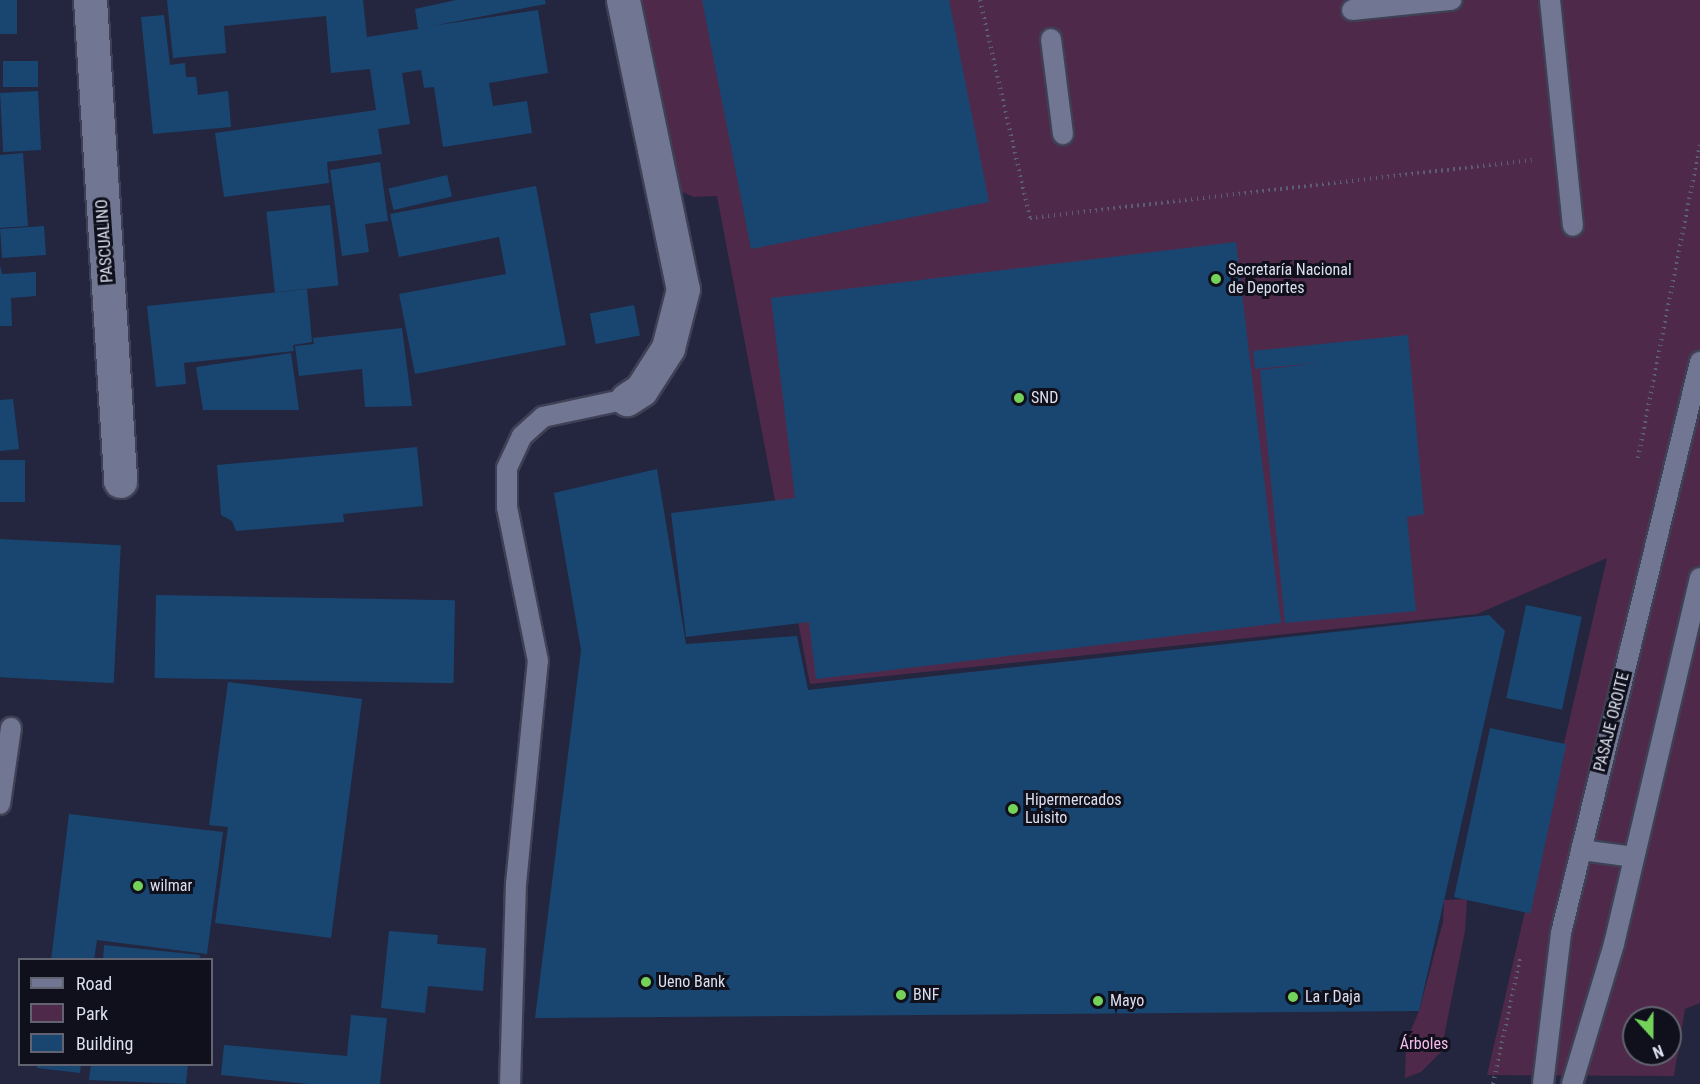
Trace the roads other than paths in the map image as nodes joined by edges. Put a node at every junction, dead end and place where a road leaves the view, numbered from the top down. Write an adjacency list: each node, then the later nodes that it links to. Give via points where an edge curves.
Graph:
1 (90, 0): 11 (street, PASCUALINO)
2 (623, 0): 10 (street, via 683,289 668,348 641,390)
3 (1451, 0): 5 (lane)
4 (1550, 0): 8 (lane)
5 (1352, 9)
6 (1051, 39): 7 (lane)
7 (1063, 134)
8 (1573, 225)
9 (1700, 362): 15 (lane, PASAJE OROITE)
10 (627, 399): 17 (lane, via 543,417 522,436 507,468 507,507 538,661 516,884)
11 (120, 481)
12 (1700, 578): 16 (lane)
13 (11, 728): 14 (lane)
14 (0, 804)
15 (1581, 850): 16 (lane); 18 (lane, PASAJE OROITE, via 1561,933)
16 (1634, 857): 19 (lane, via 1614,944)
17 (510, 1084)
18 (1543, 1084)
19 (1572, 1084)

